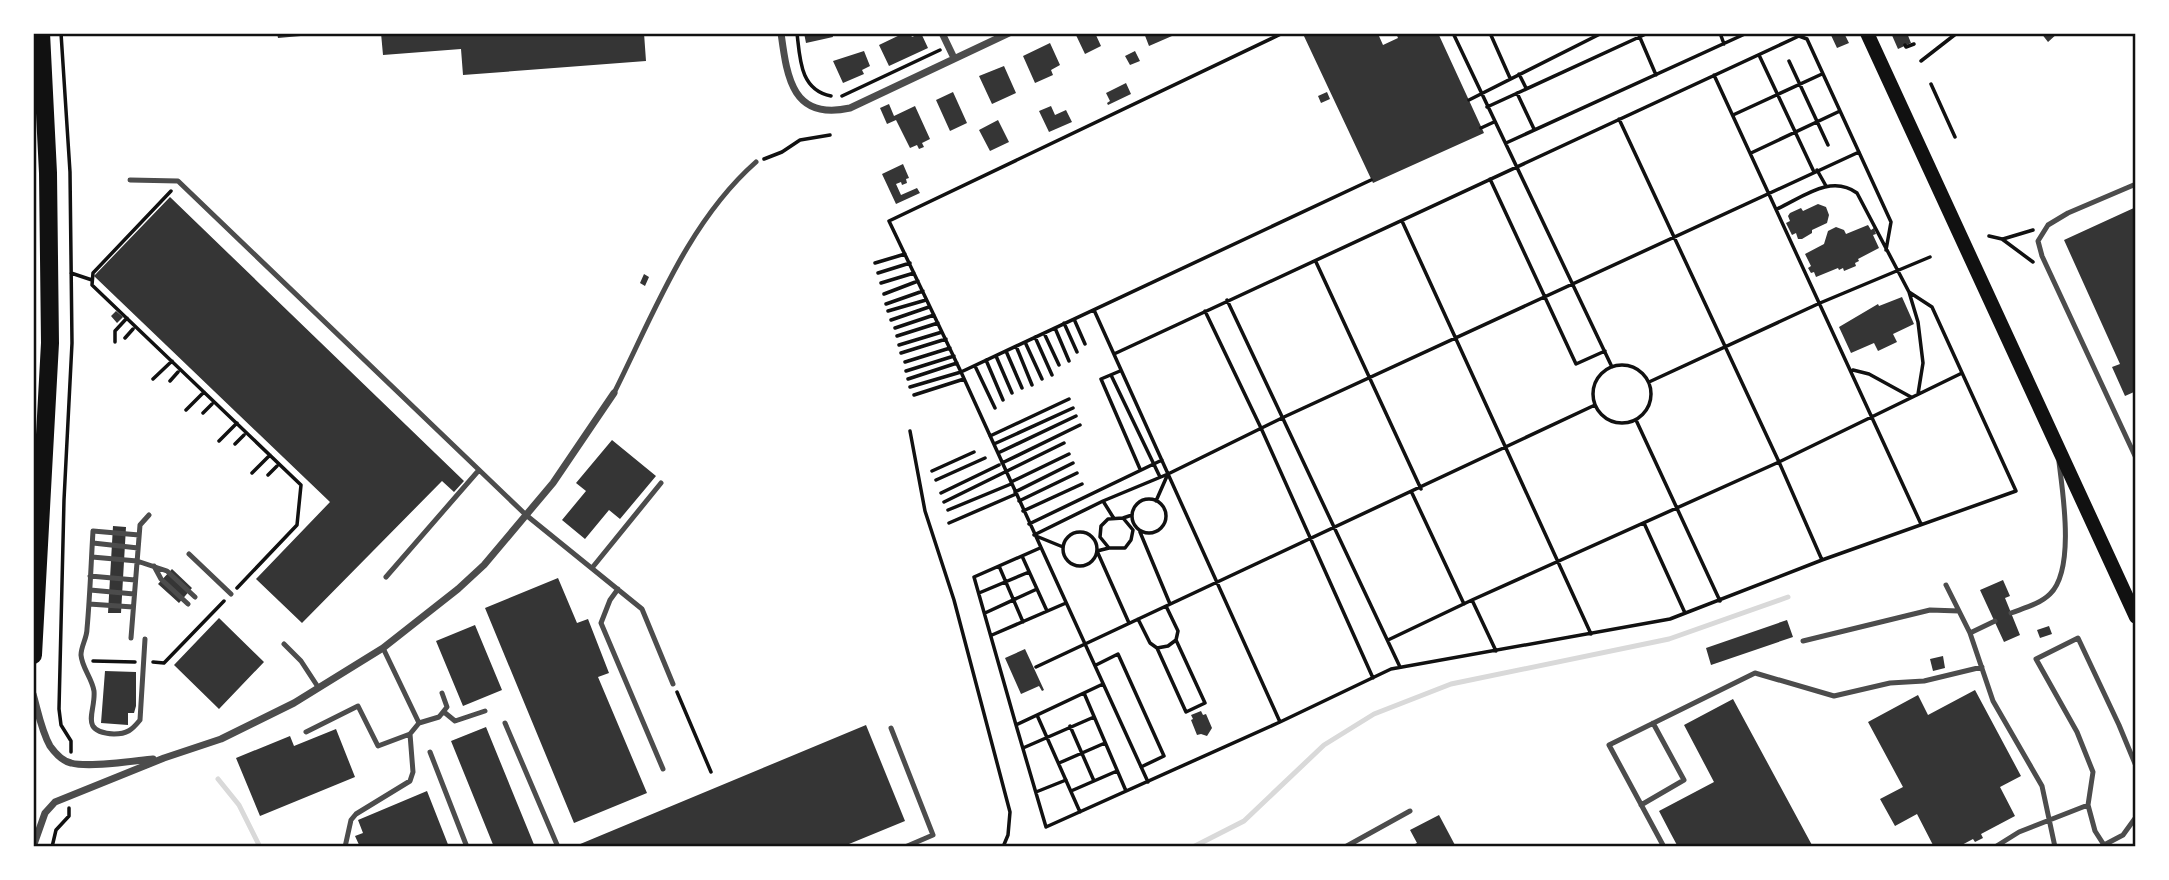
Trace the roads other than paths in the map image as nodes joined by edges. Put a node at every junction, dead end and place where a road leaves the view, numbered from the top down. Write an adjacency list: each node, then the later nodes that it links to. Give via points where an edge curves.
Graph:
1 (41, 33): 47 (highway, via 50,343)
2 (781, 33): 6 (street, via 786,73 793,88 824,110 850,107)
3 (942, 33): 6 (street)
4 (1009, 33): 6 (street)
5 (1867, 33): 11 (main road)
6 (954, 58)
7 (756, 162): 10 (lane, via 714,206 693,239)
8 (130, 180): 13 (lane, via 179,182)
9 (2136, 184): 12 (lane, via 2068,213 2048,225 2038,241)
10 (614, 393): 16 (street)
11 (2057, 445): 38 (lane, via 2066,513 2058,581 2040,601); 39 (main road)
12 (2136, 458)
13 (479, 470): 16 (lane); 26 (lane)
14 (662, 483): 24 (lane)
15 (149, 515): 17 (lane, via 140,525)
16 (526, 515): 24 (lane); 46 (street, via 484,565)
17 (139, 535): 18 (lane, via 93,531); 19 (lane)
18 (93, 543): 19 (lane); 21 (lane)
19 (138, 548): 22 (lane)
20 (190, 554): 32 (lane)
21 (92, 557): 22 (lane); 25 (lane)
22 (137, 561): 23 (lane); 27 (lane)
23 (154, 566): 33 (lane, via 167,571); 35 (lane)
24 (592, 568): 29 (lane)
25 (90, 576): 27 (lane); 30 (lane)
26 (386, 577)
27 (135, 580): 31 (lane)
28 (1946, 584): 37 (lane)
29 (618, 589): 49 (lane, via 642,609); 64 (lane, via 601,623)
30 (90, 590): 31 (lane); 34 (lane)
31 (134, 594): 36 (lane)
32 (231, 594)
33 (195, 597)
34 (89, 604): 36 (lane); 43 (lane, via 81,652 94,691 90,720 95,729 123,734 140,720)
35 (188, 604)
36 (133, 607): 42 (lane)
37 (1959, 611): 41 (lane); 44 (lane, via 1930,610)
38 (2011, 613)
39 (2136, 617)
40 (1995, 621): 41 (lane)
41 (1970, 633): 48 (lane)
42 (131, 638)
43 (145, 639)
44 (1803, 641)
45 (284, 644): 50 (lane)
46 (383, 648): 50 (street); 55 (lane)
47 (33, 655)
48 (1982, 667): 57 (lane, via 1834,696 1755,673); 69 (lane, via 1993,701 2042,786)
49 (673, 684)
50 (318, 687): 62 (street, via 220,739)
51 (442, 693): 54 (lane, via 447,707)
52 (33, 694): 62 (street, via 51,747 71,763)
53 (485, 711): 54 (lane, via 455,721)
54 (444, 712): 55 (lane)
55 (419, 723): 60 (lane)
56 (506, 723): 73 (lane)
57 (1653, 723): 65 (lane, via 1684,780); 65 (lane, via 1609,745)
58 (891, 728): 74 (lane, via 933,835)
59 (306, 732): 60 (lane, via 358,706 378,746)
60 (410, 734): 71 (lane, via 410,781 356,814)
61 (430, 752): 72 (lane)
62 (164, 758): 70 (street, via 55,802 45,813)
63 (2136, 766): 66 (lane, via 2078,638 2036,659 2077,732 2093,772)
64 (663, 769)
65 (1641, 805): 76 (lane)
66 (2088, 805): 68 (lane, via 2104,845 2123,835); 69 (lane)
67 (1410, 811): 75 (lane)
68 (2136, 817)
69 (2051, 821): 77 (lane); 78 (lane)
70 (33, 847)
71 (345, 847)
72 (467, 847)
73 (558, 847)
74 (905, 847)
75 (1345, 847)
76 (1664, 847)
77 (1995, 847)
78 (2055, 847)

